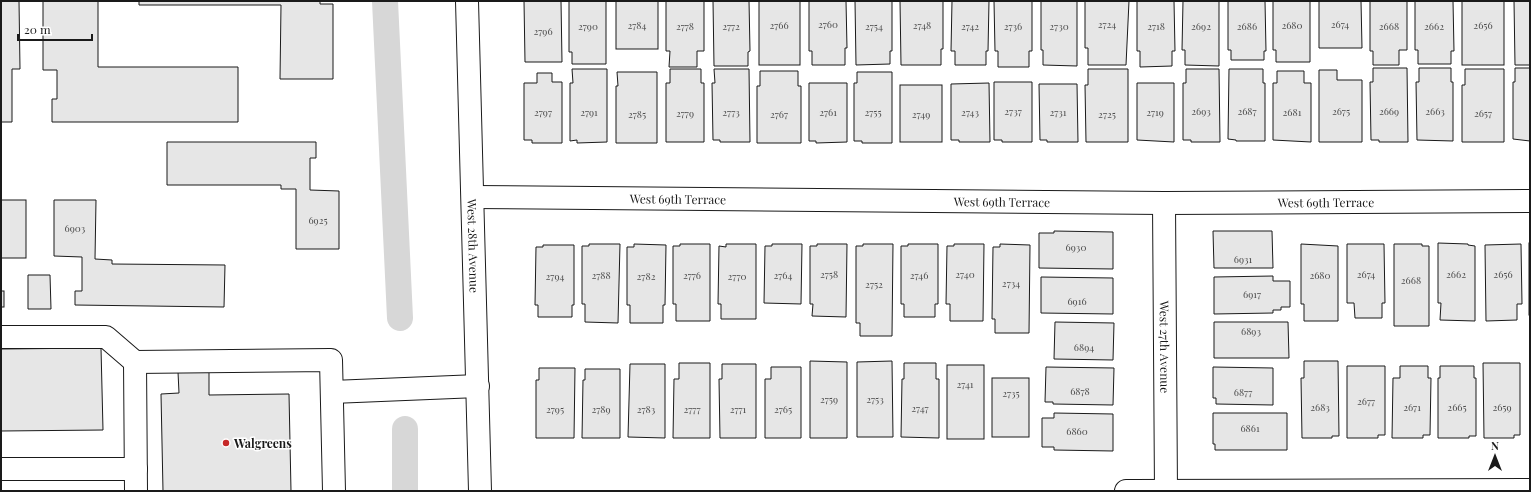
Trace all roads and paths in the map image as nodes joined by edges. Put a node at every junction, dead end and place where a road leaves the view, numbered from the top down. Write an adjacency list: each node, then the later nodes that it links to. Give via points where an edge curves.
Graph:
1 (467, 1): 2 (street, West 28th Avenue)
2 (474, 197): 4 (street, West 69th Terrace); 7 (street, West 28th Avenue)
3 (1530, 201): 4 (street, West 69th Terrace)
4 (1164, 203): 16 (street, West 27th Avenue)
5 (1, 338): 6 (street, via 106,337)
6 (135, 362): 8 (street, via 331,360); 10 (street)
7 (478, 386): 8 (street); 14 (street, West 28th Avenue)
8 (332, 392): 13 (street)
9 (1, 469): 10 (street)
10 (136, 469): 12 (street)
11 (1530, 490): 16 (street)
12 (136, 491)
13 (334, 491)
14 (480, 491)
15 (1126, 491): 16 (street)
16 (1166, 491)

